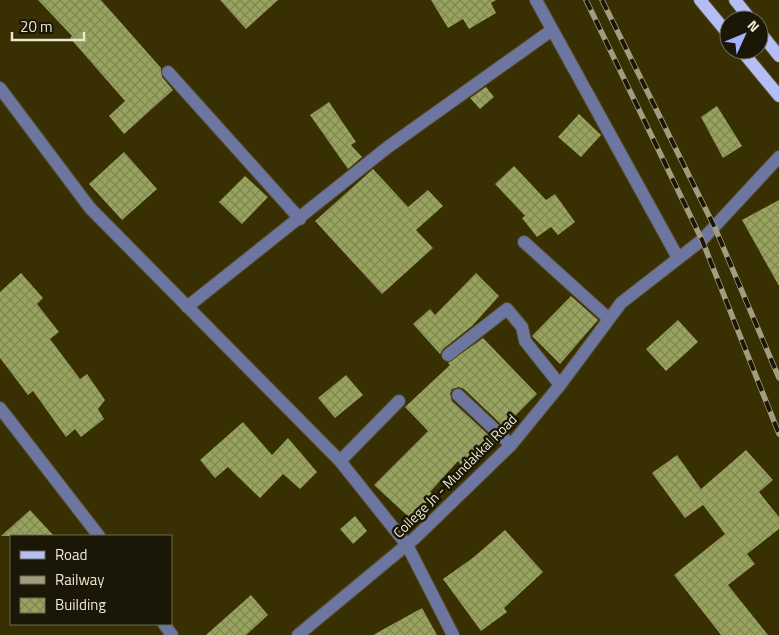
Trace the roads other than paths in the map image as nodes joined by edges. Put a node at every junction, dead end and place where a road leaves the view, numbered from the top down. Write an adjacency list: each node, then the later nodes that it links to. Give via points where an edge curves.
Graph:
1 (536, 0): 6 (street)
2 (700, 0): 5 (main road)
3 (735, 0): 4 (main road)
4 (743, 10)
5 (719, 23)
6 (552, 30): 14 (street, via 388,148); 16 (street)
7 (769, 43): 8 (main road)
8 (779, 56)
9 (749, 60): 12 (main road)
10 (168, 72): 14 (street)
11 (0, 88): 17 (street, via 90,208)
12 (779, 96)
13 (779, 157): 16 (street, College Jn - Mundakkal Road, via 702,240)
14 (300, 219): 17 (street)
15 (524, 242): 18 (street)
16 (678, 258): 18 (street, College Jn - Mundakkal Road, via 621,302)
17 (187, 307): 25 (street)
18 (609, 320): 20 (street, College Jn - Mundakkal Road)
19 (448, 355): 20 (street, via 507,309 522,327 525,341)
20 (560, 386): 24 (street, College Jn - Mundakkal Road)
21 (458, 395): 24 (street)
22 (399, 401): 25 (street)
23 (2, 413): 26 (street)
24 (511, 445): 27 (street, College Jn - Mundakkal Road)
25 (340, 461): 27 (street)
26 (97, 535)
27 (407, 545): 28 (street, College Jn - Mundakkal Road); 29 (street)
28 (298, 635)
29 (453, 635)

